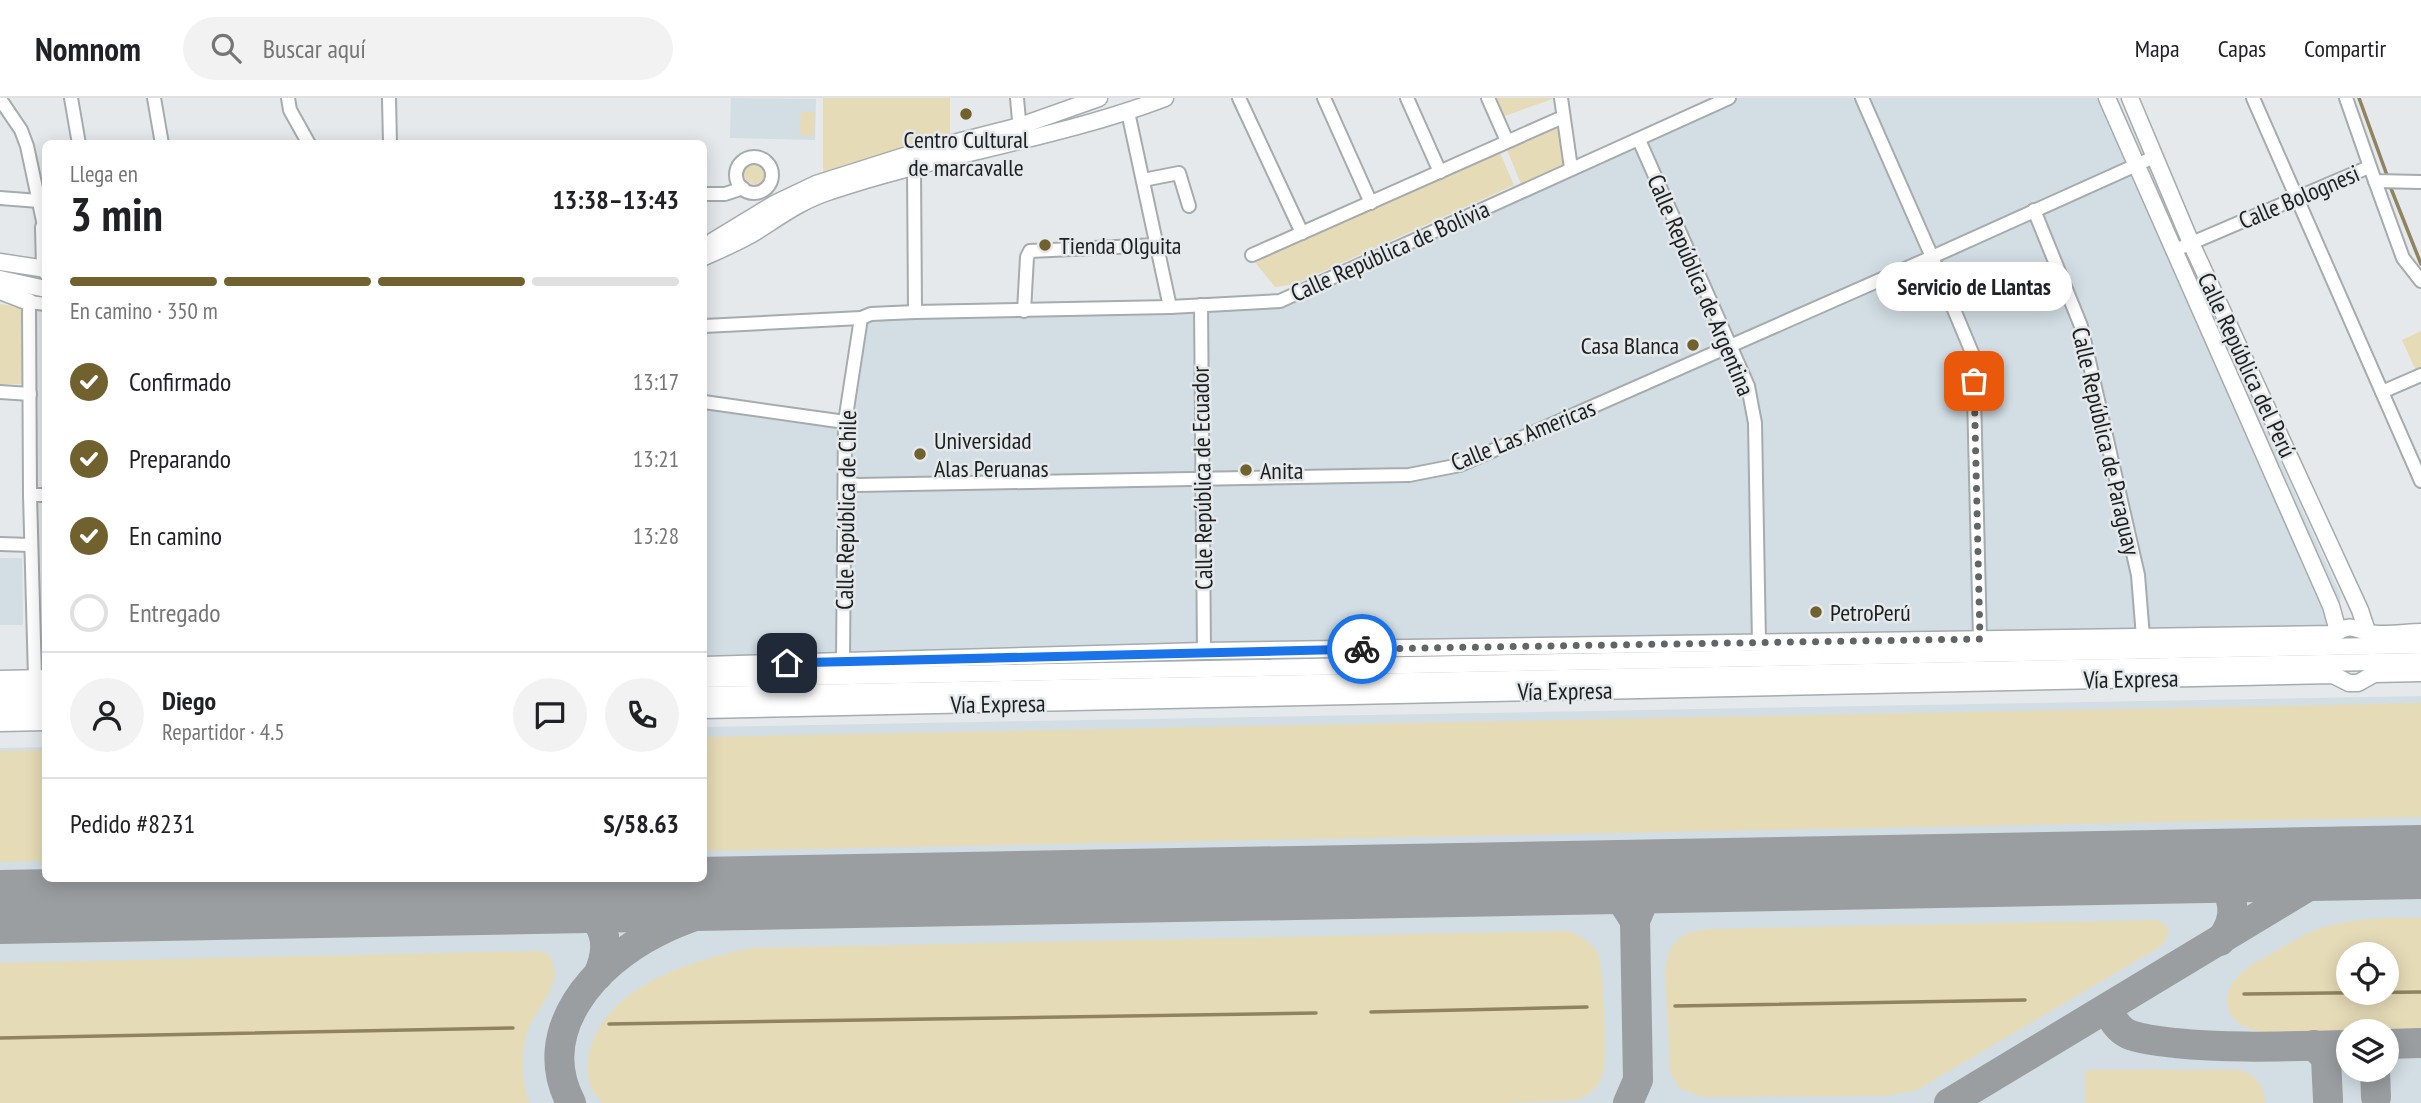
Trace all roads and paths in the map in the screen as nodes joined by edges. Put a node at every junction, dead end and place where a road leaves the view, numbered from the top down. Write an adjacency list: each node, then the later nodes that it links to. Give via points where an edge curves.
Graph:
1 (71, 98): 23 (street)
2 (154, 98): 24 (street)
3 (288, 98): 25 (street)
4 (390, 98): 26 (street)
5 (1017, 98): 22 (street)
6 (1099, 98): 22 (main road)
7 (1165, 98): 20 (main road)
8 (1239, 98): 47 (street)
9 (1324, 98): 43 (street)
10 (1407, 98): 34 (street)
11 (1488, 98): 28 (street)
12 (1561, 98): 21 (street)
13 (1729, 98): 27 (street, Calle República de Bolivia)
14 (1862, 98): 55 (street)
15 (2107, 98): 30 (main road, Calle República del Perú)
16 (2130, 98): 29 (main road, Calle República del Perú)
17 (2253, 98): 41 (street)
18 (2346, 98): 32 (street)
19 (0, 99): 42 (street, via 24,138)
20 (1128, 112): 22 (main road); 35 (street)
21 (1563, 117): 28 (street); 33 (street)
22 (1020, 134): 31 (main road); 50 (main road, via 914,153 817,184)
23 (78, 140)
24 (161, 140)
25 (307, 140)
26 (390, 140)
27 (1639, 140): 33 (street, Calle República de Bolivia); 74 (street, Calle República de Argentina)
28 (1507, 141): 34 (street)
29 (2154, 157): 30 (street, Calle Las Americas); 49 (main road, Calle República del Perú)
30 (2137, 164): 45 (street, Calle Las Americas); 52 (main road, Calle República del Perú)
31 (914, 166): 53 (main road, via 828,191); 71 (street)
32 (2369, 167): 36 (street, Calle Bolognesi); 41 (street, Calle Bolognesi)
33 (1571, 168): 68 (street, Calle República de Bolivia, via 1280,301)
34 (1440, 172): 43 (street)
35 (1143, 180): 44 (street, via 1179,173); 51 (street)
36 (2378, 181): 37 (street, Calle Bolognesi); 62 (street, via 2403,258)
37 (2421, 182)
38 (743, 188): 39 (street)
39 (707, 194)
40 (0, 198): 42 (street)
41 (2297, 198): 49 (street, Calle Bolognesi); 77 (street)
42 (38, 201): 46 (street)
43 (1370, 203): 47 (street)
44 (1189, 206)
45 (2034, 210): 55 (street, Calle Las Americas); 90 (street, Calle República de Paraguay, via 2081,326 2138,575)
46 (42, 226)
47 (1301, 233): 54 (street)
48 (42, 236): 57 (street, via 36,257)
49 (2191, 243): 52 (street, Calle Bolognesi); 95 (main road, Calle República del Perú)
50 (707, 244)
51 (1158, 245): 69 (street); 70 (street, via 1030,251)
52 (2173, 251): 96 (main road, Calle República del Perú, via 2332,606)
53 (707, 256)
54 (1252, 256)
55 (1933, 257): 74 (street, Calle Las Americas); 91 (street, via 1973,355)
56 (0, 262): 57 (main road)
57 (24, 264): 59 (main road)
58 (0, 272): 60 (main road)
59 (42, 272)
60 (42, 273)
61 (0, 279): 63 (main road)
62 (2421, 281)
63 (42, 288)
64 (0, 291): 66 (main road)
65 (0, 298): 66 (street)
66 (29, 302): 67 (street); 78 (street)
67 (42, 304)
68 (1200, 305): 69 (street, Calle República de Bolivia); 81 (street, Calle República de Ecuador)
69 (1170, 307): 70 (street, Calle República de Bolivia)
70 (1024, 311): 71 (street, Calle República de Bolivia)
71 (915, 312): 72 (street, Calle República de Bolivia)
72 (861, 318): 73 (street, Calle República de Bolivia); 80 (street, Calle República de Chile)
73 (707, 326)
74 (1730, 346): 81 (street, Calle Las Americas, via 1460,465 1409,475); 93 (street, Calle República de Argentina, via 1748,386 1755,424)
75 (2421, 375): 77 (street)
76 (0, 392): 78 (street)
77 (2382, 392): 82 (street)
78 (30, 394): 84 (street)
79 (707, 402): 80 (street)
80 (845, 422): 83 (street, Calle República de Chile)
81 (1202, 480): 83 (street, Calle Las Americas); 97 (street, Calle República de Ecuador)
82 (2421, 481)
83 (846, 483): 100 (street, Calle República de Chile)
84 (30, 495): 85 (street); 87 (street)
85 (42, 495)
86 (0, 544): 87 (street)
87 (31, 545): 88 (street)
88 (40, 632): 104 (street)
89 (2421, 632): 95 (main road, Vía Expresa)
90 (2143, 637): 92 (main road, Vía Expresa); 96 (main road, Vía Expresa)
91 (1986, 638): 92 (main road, Vía Expresa); 93 (main road, Vía Expresa); 101 (main road)
92 (2091, 638): 98 (main road)
93 (1759, 643): 97 (main road, Vía Expresa)
94 (2421, 645): 95 (main road, Vía Expresa)
95 (2374, 649): 96 (main road, Vía Expresa, via 2353,627); 96 (main road, Vía Expresa, via 2358,683 2349,683); 99 (main road, Vía Expresa); 103 (main road, Vía Expresa)
96 (2331, 650): 98 (main road, Vía Expresa); 107 (main road, Vía Expresa)
97 (1204, 651): 100 (main road, Vía Expresa)
98 (2129, 659): 101 (main road, Vía Expresa); 107 (main road)
99 (2421, 661)
100 (843, 662): 102 (main road, Vía Expresa)
101 (1949, 662): 106 (main road, Vía Expresa); 108 (main road); 111 (main road, Vía Expresa)
102 (707, 665)
103 (2421, 673)
104 (40, 678): 105 (main road)
105 (0, 679)
106 (707, 679)
107 (2091, 680): 108 (main road, Vía Expresa)
108 (1993, 682): 114 (main road, Vía Expresa)
109 (42, 692): 110 (main road)
110 (0, 693)
111 (707, 695)
112 (42, 707): 113 (main road)
113 (0, 708)
114 (707, 710)
115 (42, 722): 116 (main road)
116 (0, 723)

